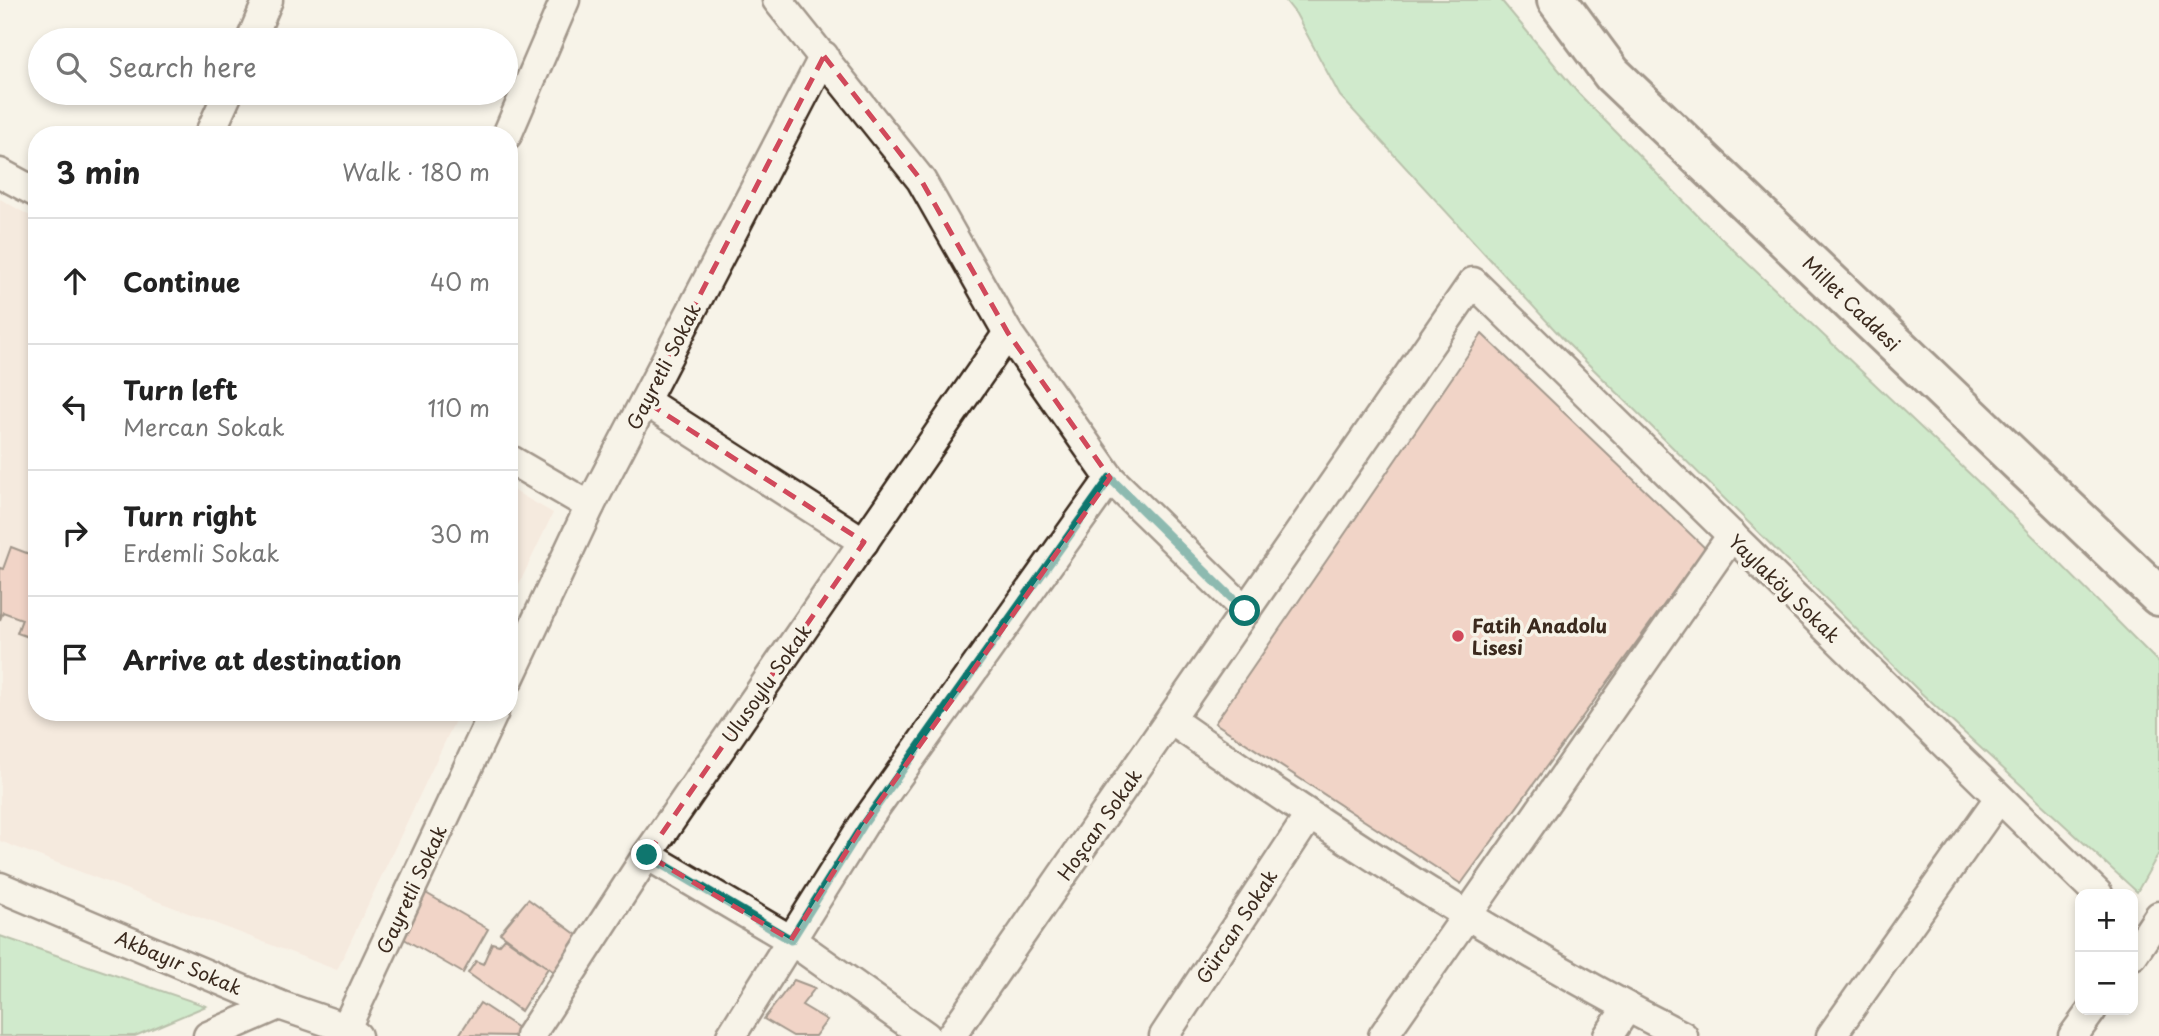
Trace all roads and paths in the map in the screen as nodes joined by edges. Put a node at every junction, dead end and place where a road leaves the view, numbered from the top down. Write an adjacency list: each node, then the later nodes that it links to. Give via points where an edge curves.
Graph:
1 (268, 0): 5 (street)
2 (565, 0): 9 (street)
3 (777, 0): 6 (street)
4 (1557, 0): 20 (main road, Millet Caddesi, via 1612,74)
5 (256, 28)
6 (824, 56): 13 (street, via 921,180); 14 (street, Gayretli Sokak)
7 (223, 105): 8 (street)
8 (213, 126)
9 (511, 126)
10 (0, 173): 11 (street)
11 (28, 188)
12 (1473, 282): 18 (street, Yaylaköy Sokak); 21 (street, Hoşcan Sokak)
13 (1008, 333): 16 (street); 19 (street, Ulusoylu Sokak)
14 (645, 401): 17 (street, Gayretli Sokak); 19 (street)
15 (518, 464): 17 (street)
16 (1110, 478): 21 (street); 31 (street, via 863,825)
17 (590, 506): 22 (street, Gayretli Sokak)
18 (1732, 536): 25 (street, Yaylaköy Sokak); 30 (street)
19 (864, 542): 27 (street, Ulusoylu Sokak)
20 (2159, 596)
21 (1245, 611): 23 (street, Hoşcan Sokak)
22 (518, 660)
23 (1171, 720): 26 (street); 40 (street, Hoşcan Sokak)
24 (490, 721): 35 (street, Gayretli Sokak)
25 (2000, 798): 29 (street, Yaylaköy Sokak); 45 (street)
26 (1309, 816): 30 (street); 41 (street, Gürcan Sokak)
27 (647, 855): 31 (street); 37 (street, Ulusoylu Sokak)
28 (0, 887): 32 (street, Akbayır Sokak)
29 (2093, 889)
30 (1468, 916): 33 (street); 42 (street)
31 (791, 940): 38 (street); 39 (street)
32 (279, 1004): 35 (street, Akbayır Sokak); 36 (street)
33 (1628, 1008): 43 (street); 44 (street)
34 (2088, 1015): 46 (street)
35 (352, 1032)
36 (208, 1036)
37 (530, 1036)
38 (731, 1036)
39 (926, 1036)
40 (951, 1036)
41 (1164, 1036)
42 (1383, 1036)
43 (1608, 1036)
44 (1683, 1036)
45 (1831, 1036)
46 (2073, 1036)

